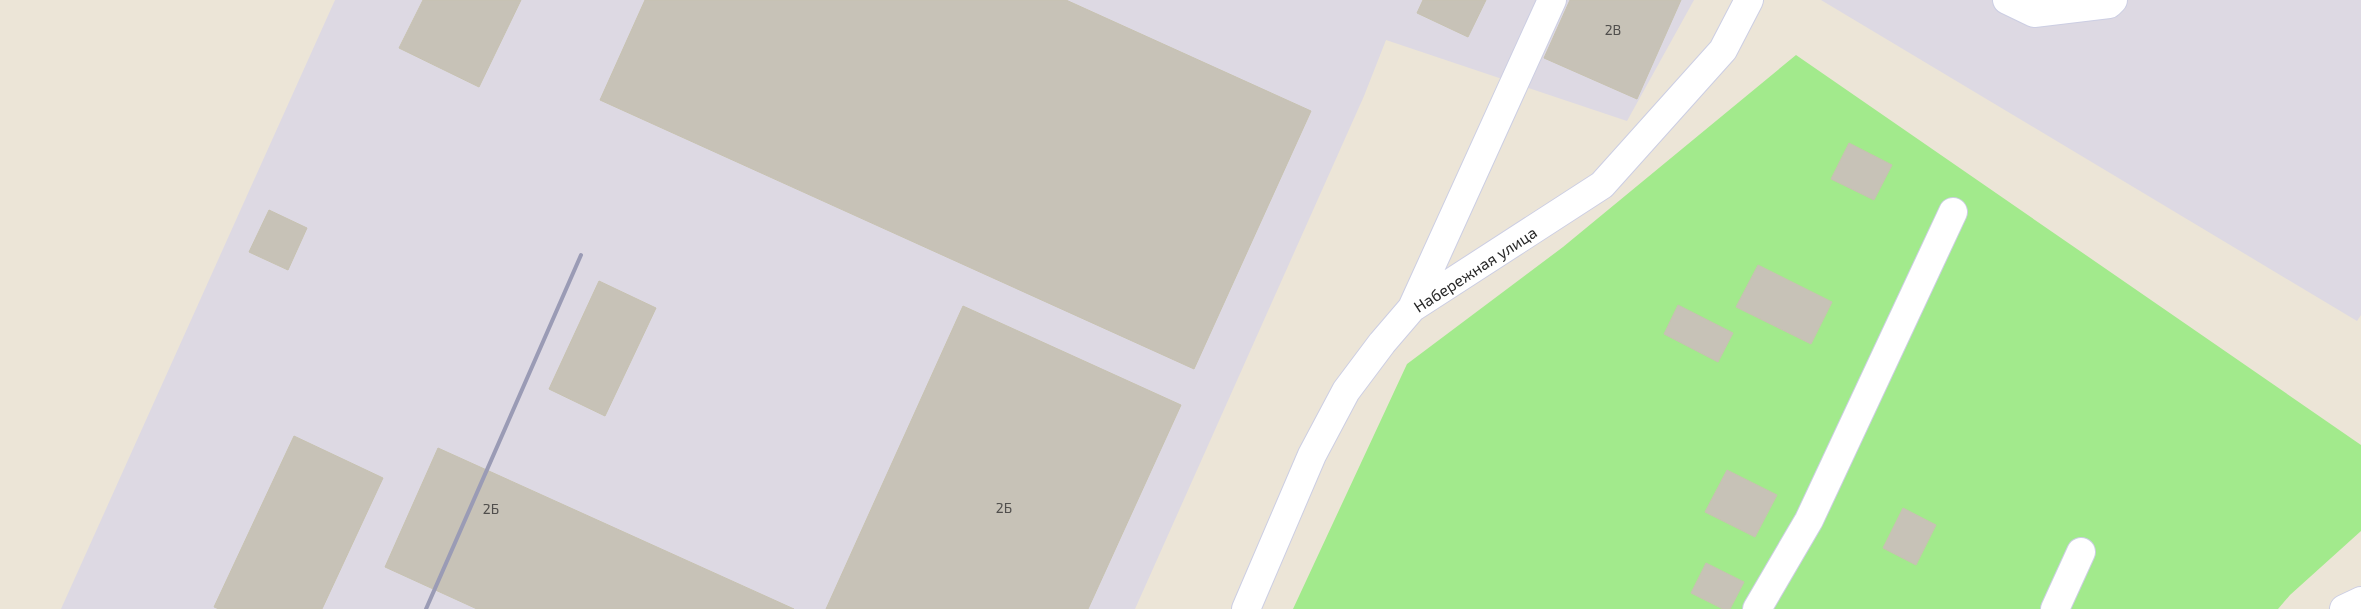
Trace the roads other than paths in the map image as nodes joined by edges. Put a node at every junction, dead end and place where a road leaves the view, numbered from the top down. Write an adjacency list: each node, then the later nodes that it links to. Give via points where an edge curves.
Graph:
1 (1552, 0): 6 (street)
2 (1749, 0): 6 (street, Набережная улица, via 1724,50 1602,185)
3 (2007, 0): 4 (street, via 2034,13 2109,4)
4 (2112, 0)
5 (1953, 212): 10 (street, via 1809,520)
6 (1412, 308): 9 (street, Набережная улица, via 1346,391 1312,455)
7 (2081, 552): 11 (street)
8 (2361, 601): 12 (street)
9 (1246, 609)
10 (1757, 609)
11 (2055, 609)
12 (2344, 609)

